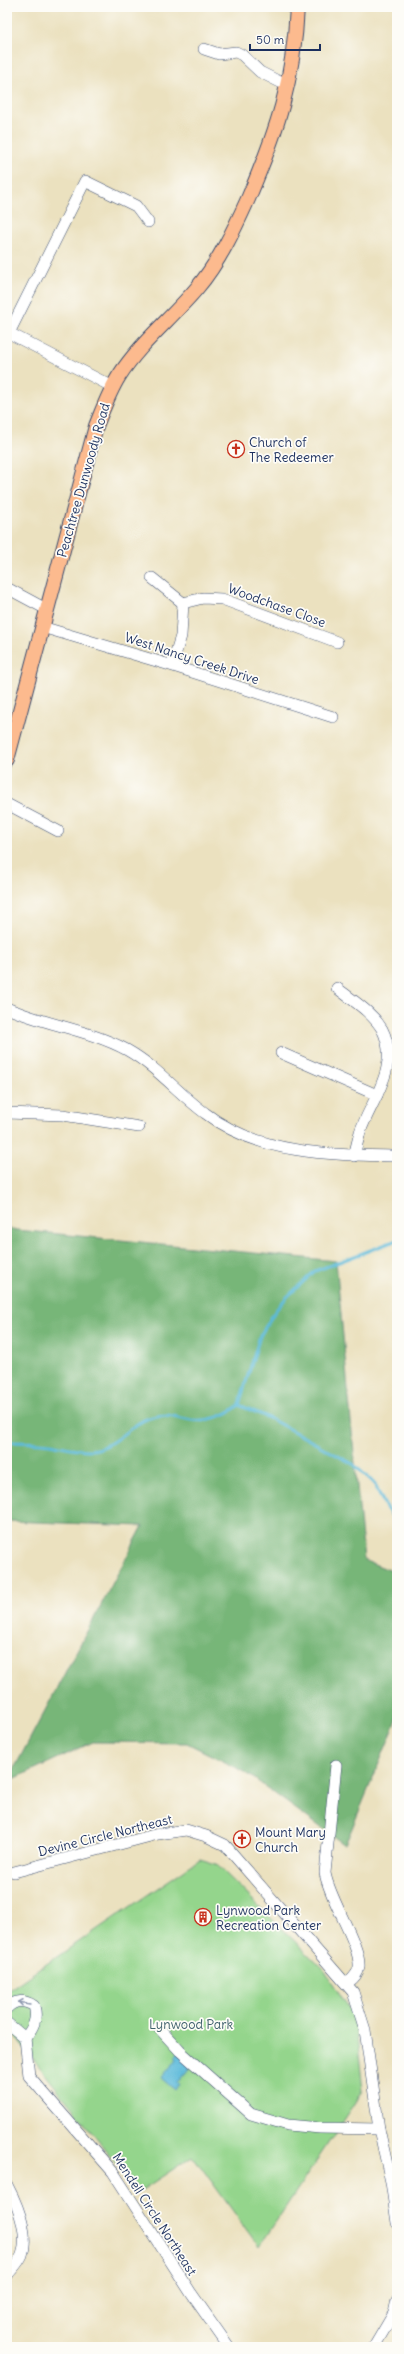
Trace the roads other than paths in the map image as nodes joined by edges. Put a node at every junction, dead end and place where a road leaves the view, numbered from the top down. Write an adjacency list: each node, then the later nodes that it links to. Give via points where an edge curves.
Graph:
1 (297, 7): 3 (main road, Peachtree Dunwoody Road, via 296,41)
2 (204, 49): 3 (street, via 219,54 236,52 260,72)
3 (288, 86): 5 (main road, Peachtree Dunwoody Road, via 282,114 265,160 240,217 210,272 132,358)
4 (148, 222): 5 (street, via 136,206 85,181 9,333)
5 (113, 387): 9 (main road, Peachtree Dunwoody Road, via 96,426)
6 (152, 578): 8 (street)
7 (7, 588): 9 (street)
8 (183, 602): 11 (street, Woodchase Close, via 203,598 222,599); 12 (street, via 181,636)
9 (46, 609): 10 (main road, Peachtree Dunwoody Road)
10 (42, 628): 12 (street, West Nancy Creek Drive); 14 (main road, Peachtree Dunwoody Road)
11 (337, 642)
12 (172, 665): 13 (street, West Nancy Creek Drive)
13 (333, 718)
14 (7, 760)
15 (7, 804): 16 (street)
16 (58, 831)
17 (337, 988): 20 (street, via 369,1013 382,1029 389,1061 387,1073)
18 (7, 1008): 23 (street, via 125,1049 159,1072 205,1113 233,1132 279,1147)
19 (281, 1053): 20 (street)
20 (377, 1095): 23 (street, via 360,1132)
21 (7, 1113): 22 (street, via 63,1115)
22 (139, 1127)
23 (354, 1156): 24 (street)
24 (397, 1156)
25 (336, 1765): 27 (street, via 325,1873 327,1885 356,1950 359,1966 355,1976)
26 (14, 1872): 27 (street, Devine Circle Northeast, via 158,1834 186,1830 206,1836 225,1845)
27 (346, 1984): 32 (street, Devine Circle Northeast, via 353,1992 365,2030)
28 (7, 2008): 31 (street, one-way to 28, via 33,2027 36,2012 34,2006 27,2001 18,2001)
29 (7, 2023): 31 (street)
30 (158, 2027): 32 (street, via 180,2051 251,2114 288,2125)
31 (24, 2038): 37 (street, Mendell Circle Northeast, via 29,2076 113,2172)
32 (380, 2129): 34 (street, Devine Circle Northeast)
33 (7, 2185): 35 (street, via 22,2222 23,2245 22,2253)
34 (397, 2223)
35 (10, 2273)
36 (397, 2300): 38 (street, via 394,2313)
37 (229, 2347)
38 (374, 2347)

